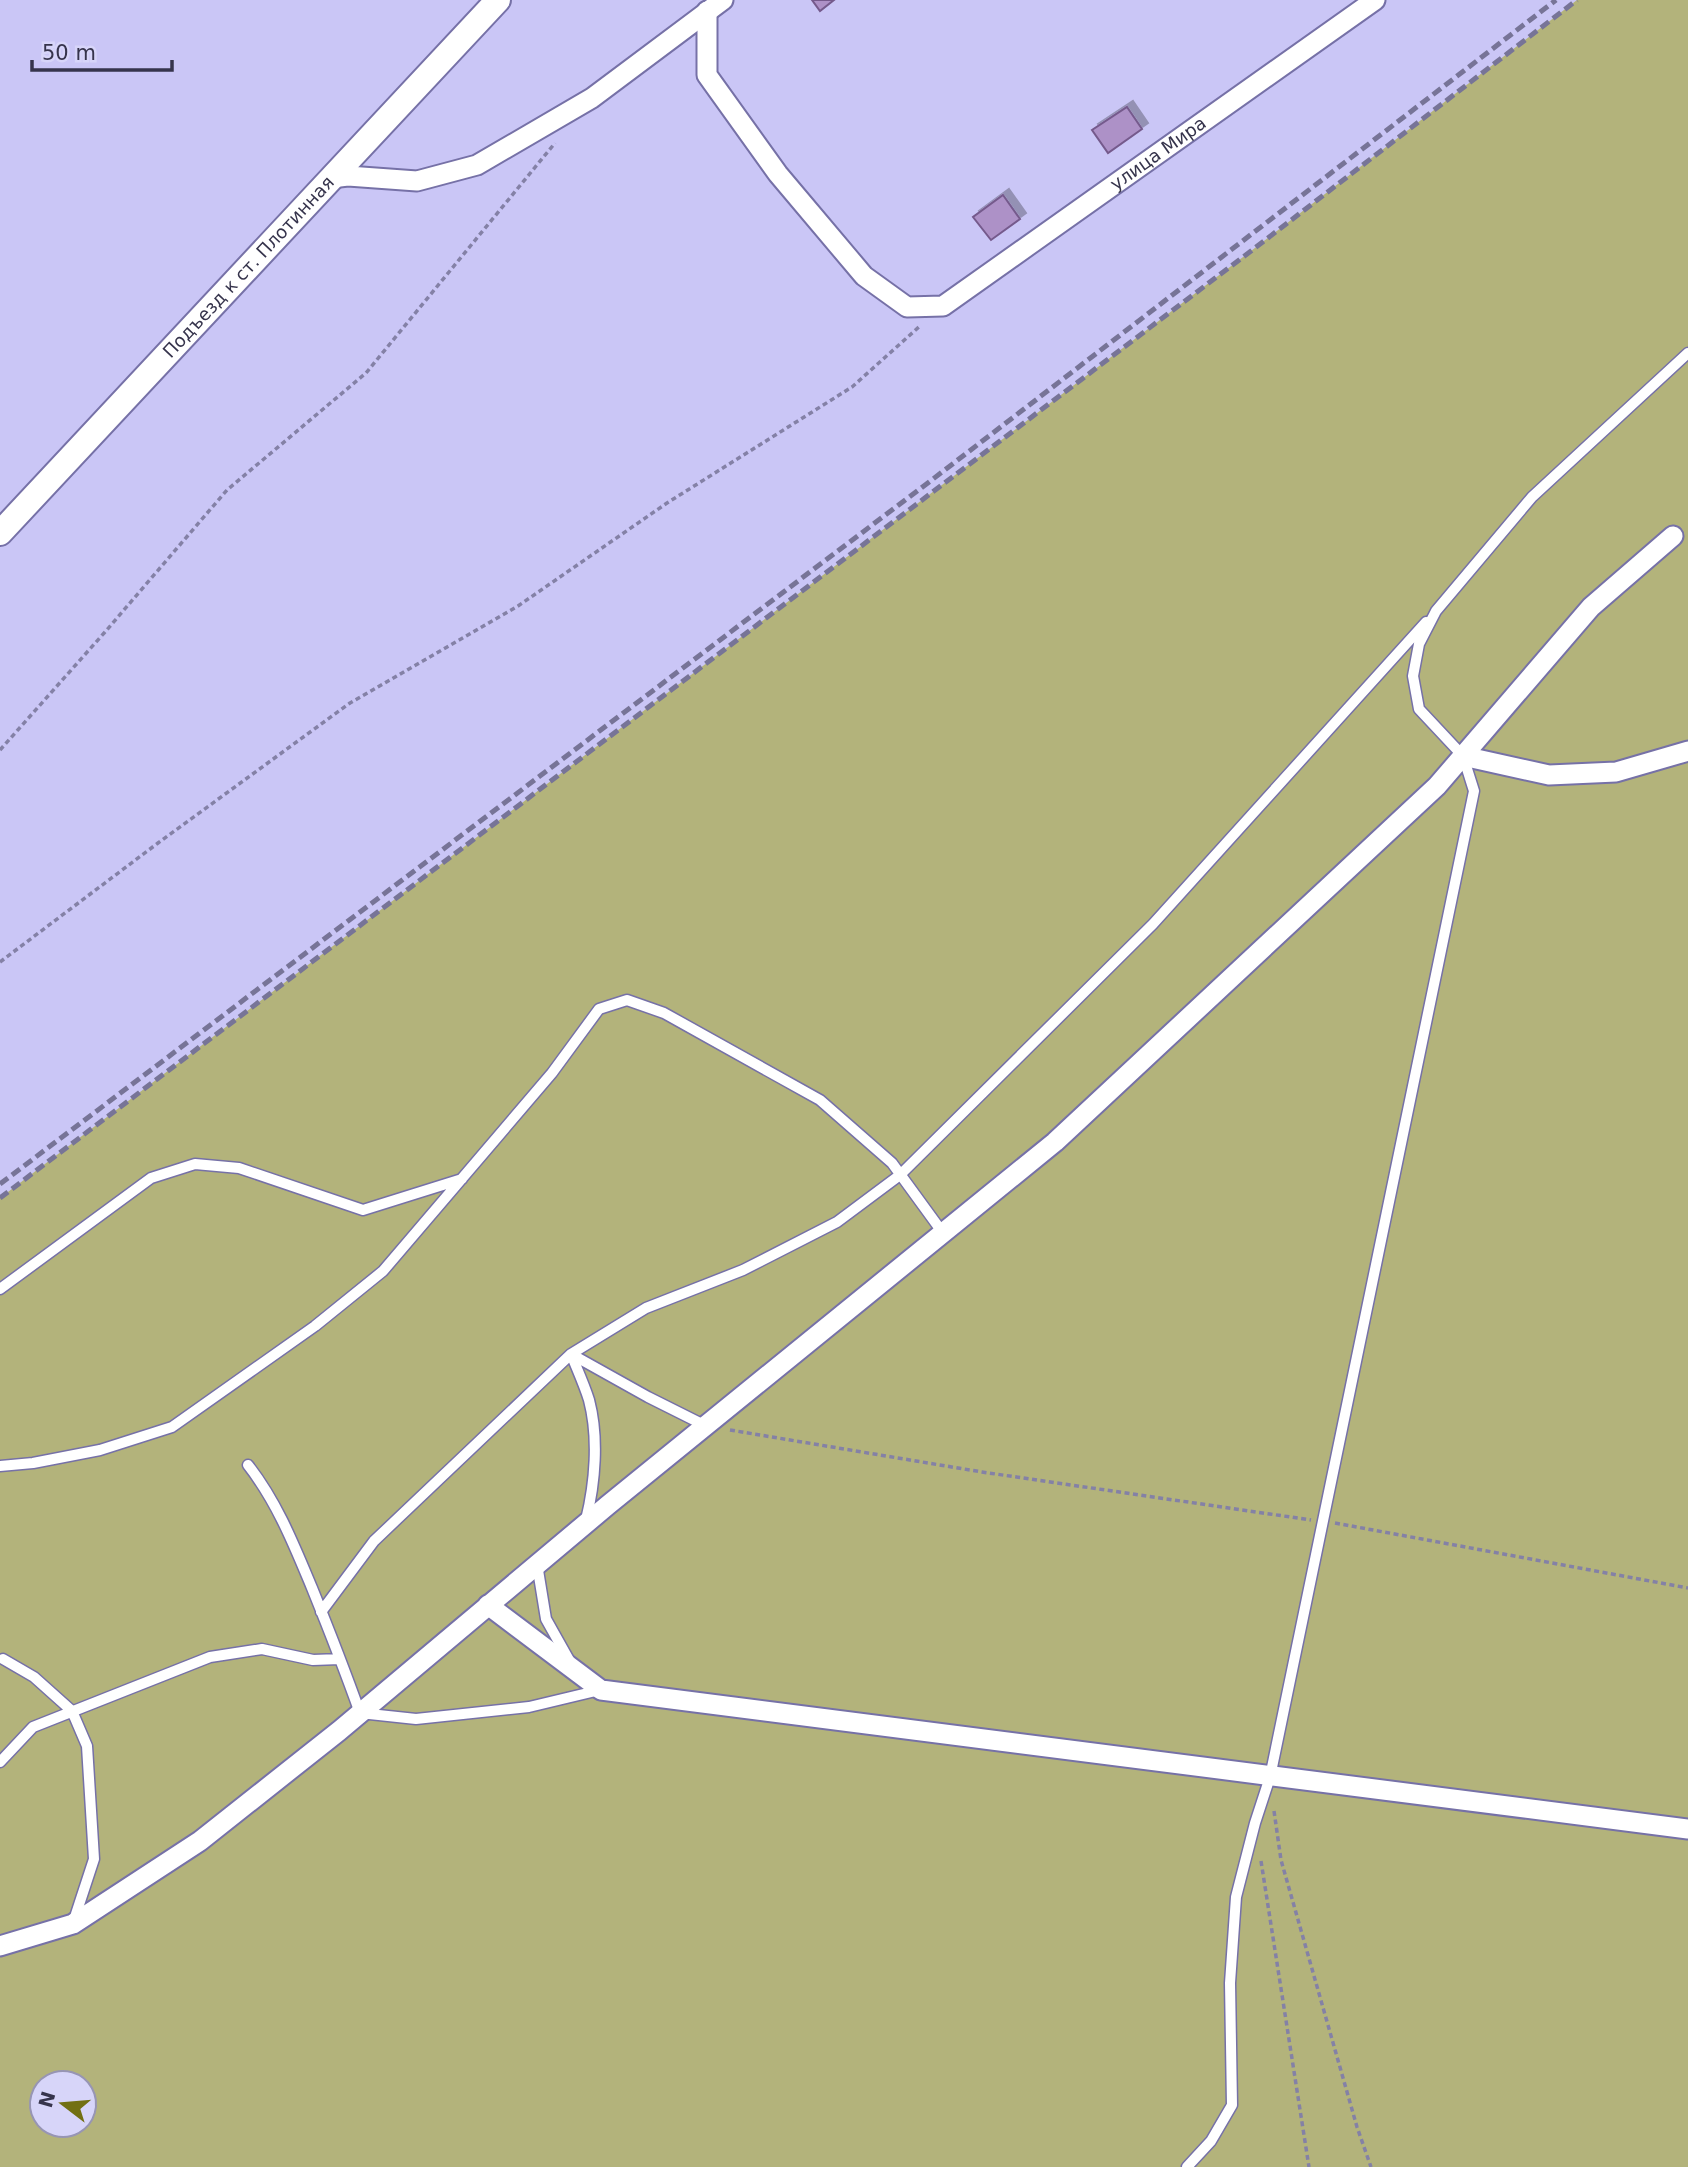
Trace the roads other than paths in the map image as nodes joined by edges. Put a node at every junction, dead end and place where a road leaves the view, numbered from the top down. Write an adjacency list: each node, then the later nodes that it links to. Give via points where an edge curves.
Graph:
1 (498, 0): 4 (street, Подъезд к ст. Плотинная)
2 (1375, 0): 3 (street, улица Мира, via 943,306 907,307 864,276 778,174 707,75)
3 (715, 6): 4 (street, via 592,98 477,165 417,181)
4 (331, 178): 6 (street, Подъезд к ст. Плотинная)
5 (1688, 353): 8 (lane, via 1532,498)
6 (0, 533)
7 (1673, 536): 10 (street, via 1591,607)
8 (1436, 611): 10 (lane, via 1419,644 1413,676 1419,709); 11 (lane, via 1153,924)
9 (1688, 751): 10 (street, via 1616,772 1549,775)
10 (1463, 756): 13 (street, via 1437,786 1055,1142); 30 (lane, via 1474,791)
11 (900, 1175): 12 (lane, via 820,1100 664,1013 627,1000 598,1009 552,1073); 13 (lane); 15 (lane, via 837,1222 743,1270 646,1308)
12 (462, 1178): 14 (lane, via 363,1210 239,1168 195,1164 151,1178); 18 (lane, via 383,1271 172,1427 100,1450)
13 (943, 1233): 16 (street)
14 (0, 1289)
15 (571, 1354): 16 (lane); 19 (lane, via 589,1401 594,1443 594,1489); 22 (lane, via 374,1541)
16 (706, 1426): 19 (street)
17 (248, 1465): 22 (lane, via 264,1485 292,1540)
18 (0, 1466)
19 (585, 1524): 20 (street)
20 (537, 1564): 21 (street); 25 (lane, via 546,1619)
21 (488, 1605): 25 (street); 28 (street)
22 (321, 1612): 24 (lane)
23 (3, 1659): 27 (lane, via 34,1677)
24 (341, 1659): 27 (lane, via 313,1660 262,1648 210,1657); 28 (lane)
25 (574, 1670): 26 (street)
26 (601, 1690): 28 (lane, via 529,1707 416,1719); 30 (street)
27 (72, 1711): 29 (lane, via 33,1727); 32 (lane, via 87,1746 94,1859)
28 (359, 1713): 32 (street, via 200,1841)
29 (0, 1762)
30 (1270, 1777): 31 (street); 34 (lane, via 1236,1897 1230,1983 1232,2105 1211,2141)
31 (1688, 1829)
32 (73, 1924): 33 (street)
33 (0, 1946)
34 (1187, 2167)

